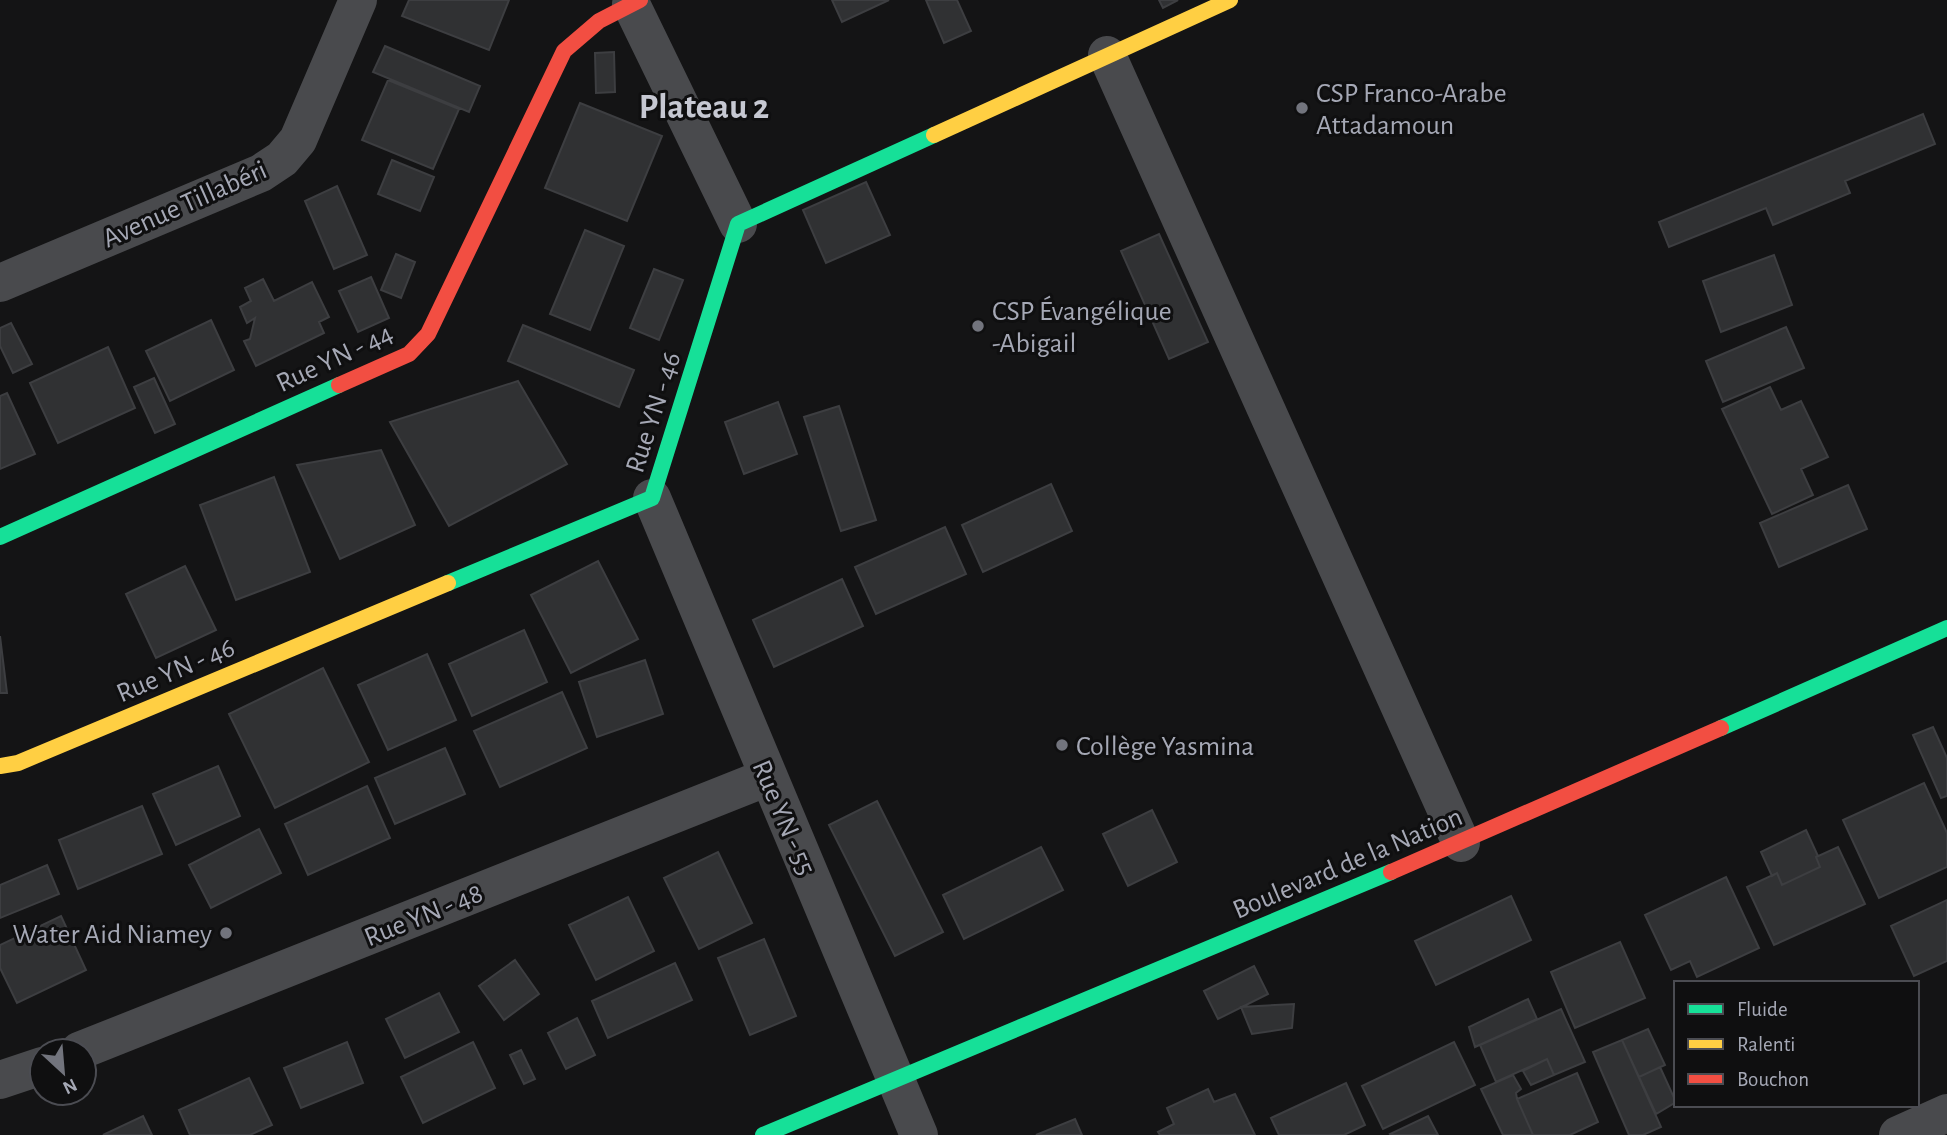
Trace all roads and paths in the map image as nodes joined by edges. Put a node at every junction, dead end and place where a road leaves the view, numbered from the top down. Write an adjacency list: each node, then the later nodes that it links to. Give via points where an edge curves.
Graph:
1 (358, 0): 6 (street, Avenue Tillabéri, via 298,141 282,159 261,173)
2 (1230, 0): 4 (street)
3 (636, 2): 5 (street); 8 (street, Rue YN - 44, via 601,17 564,51 442,310 428,334 408,354)
4 (1107, 55): 5 (street); 12 (street)
5 (738, 224): 7 (street, Rue YN - 46)
6 (0, 282)
7 (652, 498): 10 (street, Rue YN - 46, via 18,764); 11 (street, Rue YN - 55)
8 (0, 537)
9 (1947, 628): 12 (street, Boulevard de la Nation)
10 (0, 766)
11 (768, 777): 13 (street, Rue YN - 48); 15 (street, Rue YN - 55)
12 (1461, 843): 15 (street, Boulevard de la Nation)
13 (98, 1043)
14 (28, 1071): 16 (street)
15 (895, 1079): 17 (street, Boulevard de la Nation); 18 (street, Rue YN - 55)
16 (0, 1080)
17 (763, 1135)
18 (919, 1135)

